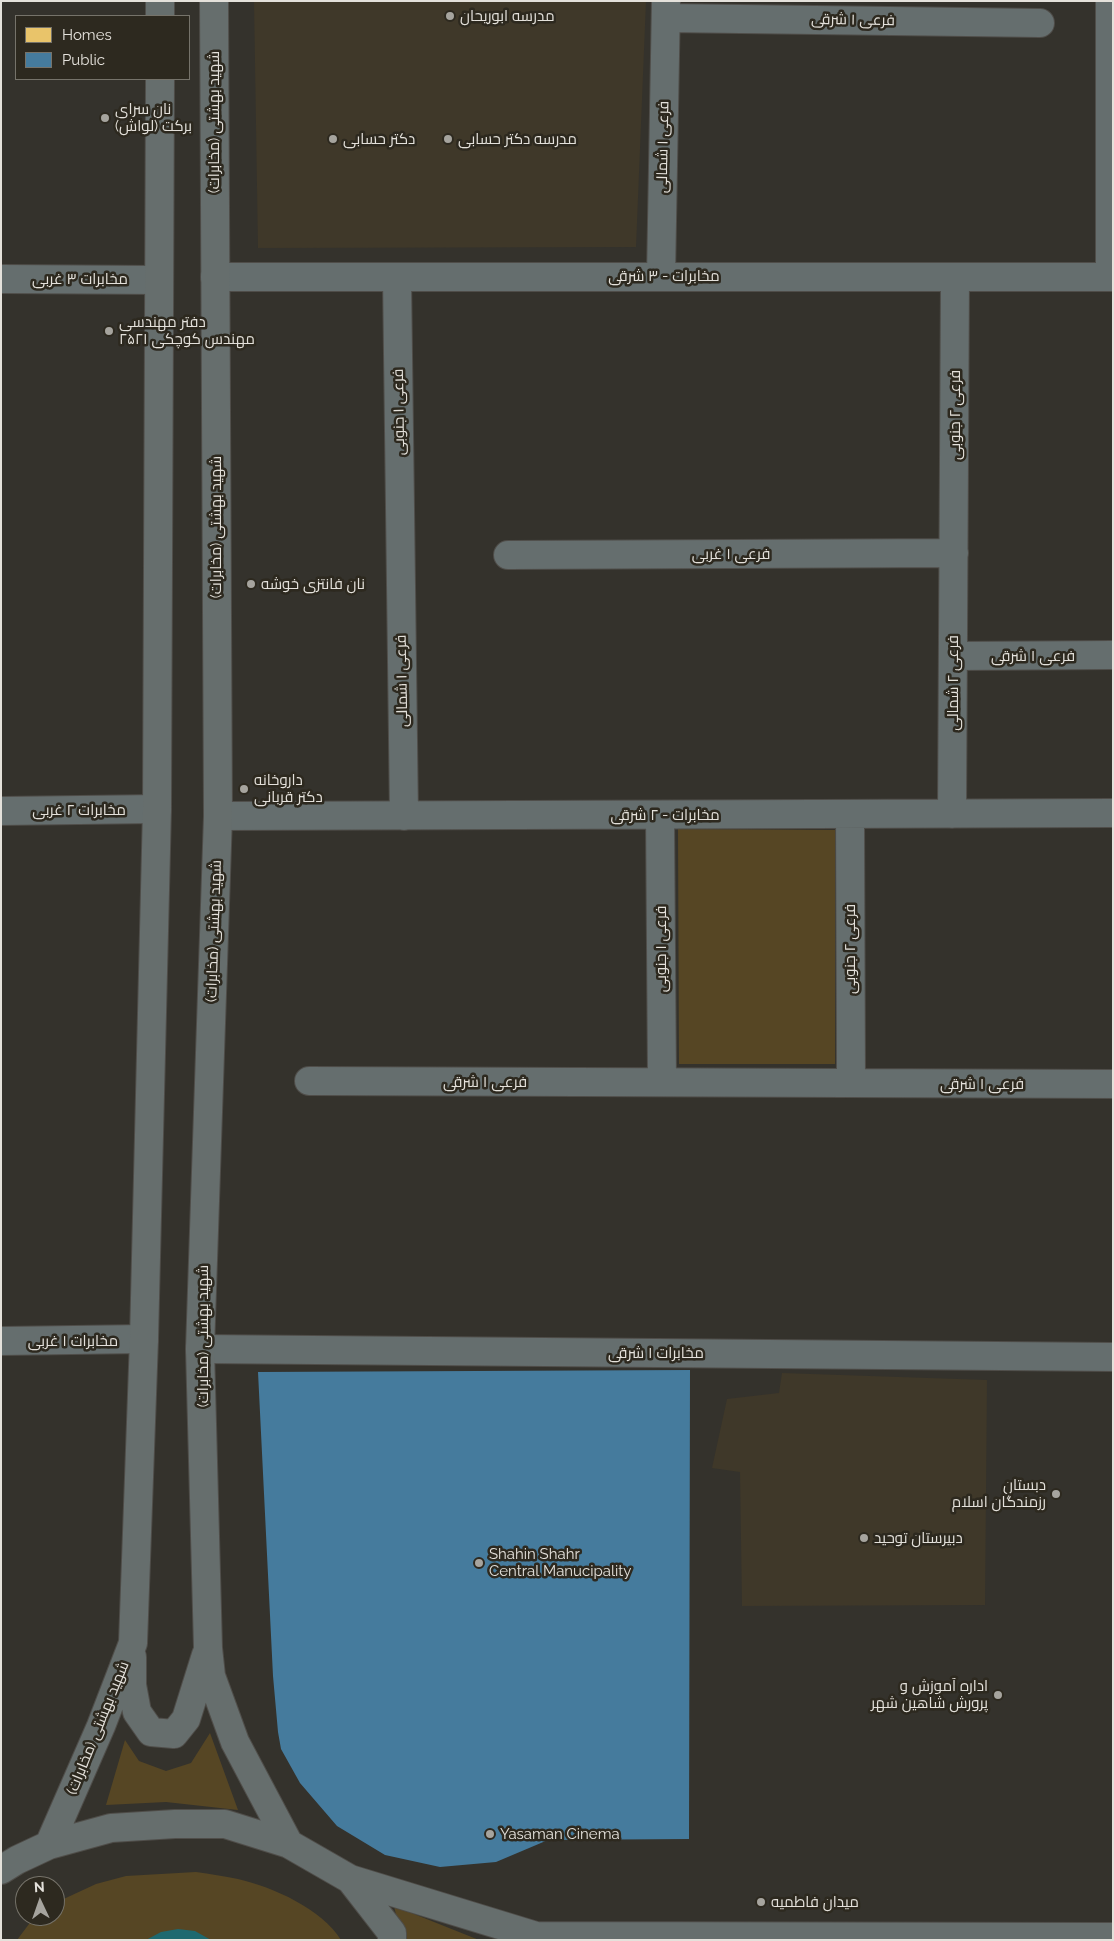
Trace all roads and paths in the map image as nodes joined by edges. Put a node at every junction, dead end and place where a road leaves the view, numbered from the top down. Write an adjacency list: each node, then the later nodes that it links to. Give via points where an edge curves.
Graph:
1 (160, 1): 5 (main road)
2 (214, 1): 9 (main road, شهید بهشتی (مخابرات))
3 (1110, 1): 11 (street)
4 (666, 10): 6 (street, فرعی ۱ شرقی); 8 (street, فرعی ۱ شمالی)
5 (160, 15)
6 (1040, 22)
7 (160, 80): 14 (main road, شهید بهشتی (مخابرات))
8 (661, 276): 10 (street, مخابرات - ۳ شرقی); 12 (street, مخابرات - ۳ شرقی)
9 (215, 277): 10 (street, مخابرات - ۳ شرقی); 26 (main road, شهید بهشتی (مخابرات))
10 (397, 277): 15 (street, فرعی ۱ جنوبی)
11 (1112, 277): 12 (street, مخابرات - ۳ شرقی)
12 (955, 278): 16 (street, فرعی ۲ جنوبی)
13 (1, 279): 14 (street, مخابرات ۳ غربی)
14 (159, 280): 20 (main road, شهید بهشتی (مخابرات))
15 (400, 546): 27 (street, فرعی ۱ شمالی)
16 (954, 553): 17 (street, فرعی ۱ غربی); 19 (street, فرعی ۲ شمالی)
17 (508, 554)
18 (1113, 655): 19 (street, فرعی ۱ شرقی)
19 (953, 656): 24 (street, فرعی ۲ شمالی)
20 (157, 809): 21 (street, مخابرات ۲ غربی); 32 (main road, شهید بهشتی (مخابرات))
21 (1, 811)
22 (1113, 813): 24 (street, مخابرات - ۲ شرقی)
23 (850, 814): 24 (street, مخابرات - ۲ شرقی); 25 (street, مخابرات - ۲ شرقی); 30 (street, فرعی ۲ جنوبی)
24 (952, 814)
25 (660, 815): 27 (street, مخابرات - ۲ شرقی); 29 (street, فرعی ۱ جنوبی)
26 (218, 816): 27 (street, مخابرات - ۲ شرقی); 34 (main road, شهید بهشتی (مخابرات))
27 (404, 816)
28 (309, 1081): 29 (street, فرعی ۱ شرقی)
29 (662, 1082): 30 (street, فرعی ۱ شرقی)
30 (851, 1083): 31 (street, فرعی ۱ شرقی)
31 (1113, 1084)
32 (144, 1339): 33 (street, مخابرات ۱ غربی); 36 (main road, شهید بهشتی (مخابرات))
33 (1, 1341)
34 (200, 1350): 35 (street, مخابرات ۱ شرقی); 37 (main road, شهید بهشتی (مخابرات))
35 (1113, 1357)
36 (133, 1643): 37 (main road, via 132,1685 137,1712 151,1732 174,1734 186,1719); 39 (main road, شهید بهشتی (مخابرات))
37 (208, 1648): 38 (main road, شهید بهشتی (مخابرات), via 211,1676 235,1742)
38 (289, 1844): 39 (main road, via 225,1824 175,1824 111,1828); 41 (main road)
39 (50, 1845): 40 (main road)
40 (1, 1870)
41 (350, 1879): 42 (main road, via 536,1936); 43 (main road, via 392,1933)
42 (1113, 1937)
43 (392, 1940)

